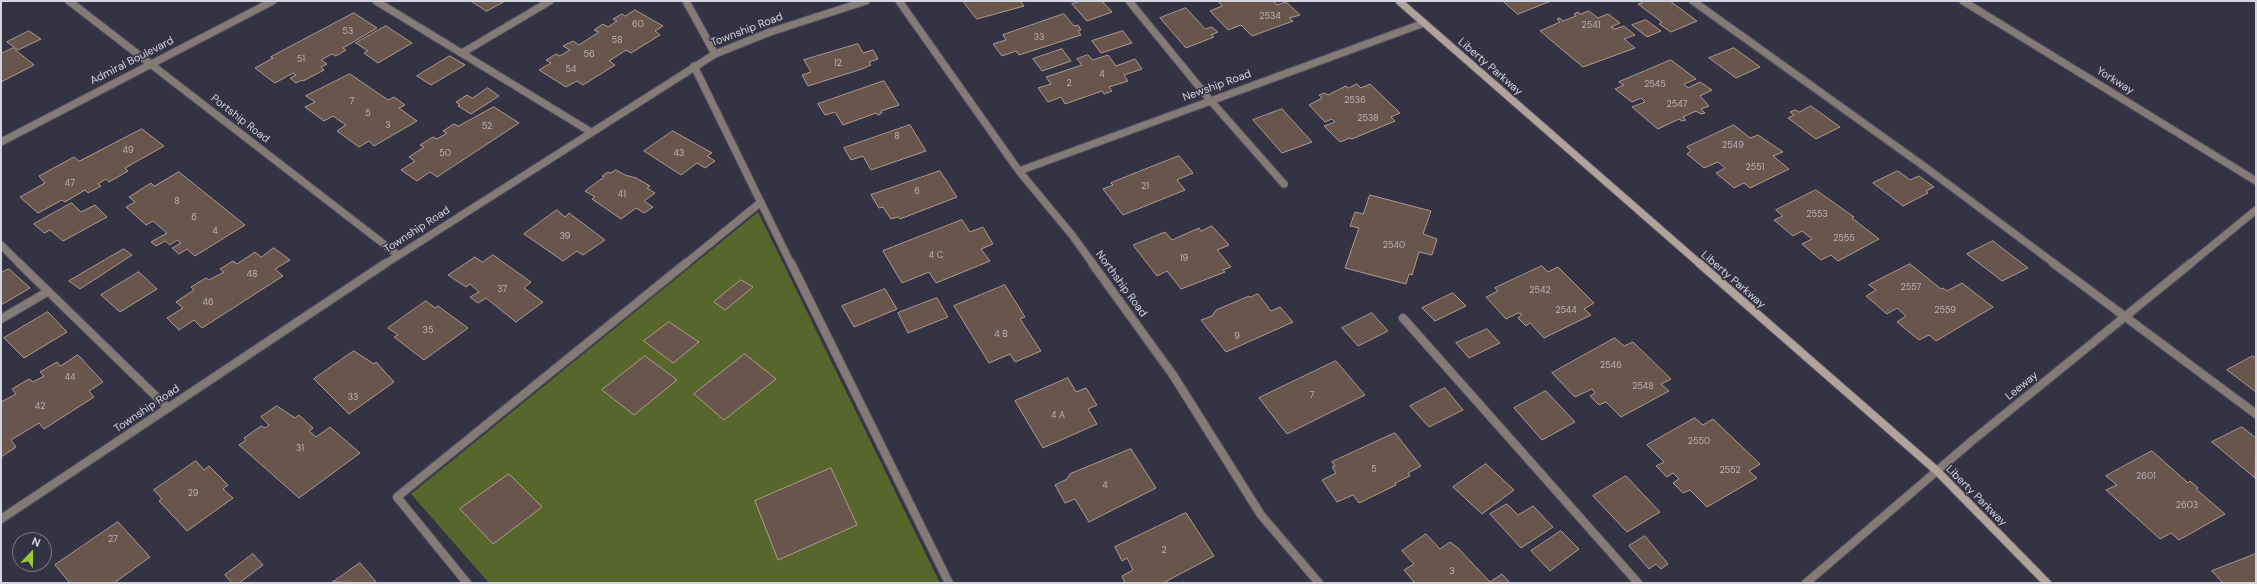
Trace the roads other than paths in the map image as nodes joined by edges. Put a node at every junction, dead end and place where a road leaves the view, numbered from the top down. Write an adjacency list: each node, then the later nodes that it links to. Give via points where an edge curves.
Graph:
1 (69, 1): 15 (street, Portship Road)
2 (273, 1): 15 (street, Admiral Boulevard)
3 (376, 1): 13 (street)
4 (550, 1): 13 (street)
5 (686, 1): 14 (street)
6 (866, 1): 14 (street, Township Road, via 770,32)
7 (900, 1): 20 (street, Northship Road)
8 (1128, 1): 17 (street)
9 (1399, 1): 12 (street, Liberty Parkway)
10 (1693, 1): 28 (street)
11 (1963, 1): 21 (street, Yorkway)
12 (1424, 24): 17 (street, Newship Road); 33 (street, Liberty Parkway)
13 (462, 53): 18 (street)
14 (714, 54): 16 (street, Township Road)
15 (150, 64): 19 (street, Admiral Boulevard); 26 (street, Portship Road)
16 (694, 66): 18 (street, Township Road); 23 (street)
17 (1210, 100): 20 (street, Newship Road); 22 (street)
18 (591, 132): 26 (street, Township Road)
19 (1, 142)
20 (1019, 171): 37 (street, Northship Road, via 1072,236 1173,375 1261,515)
21 (2256, 181)
22 (1284, 184)
23 (761, 202): 35 (street, via 397,497); 36 (street)
24 (2256, 210): 28 (street, Leeway)
25 (1, 245): 27 (street)
26 (398, 255): 31 (street, Township Road)
27 (47, 292): 30 (street); 31 (street)
28 (2126, 316): 32 (street); 33 (street, Leeway)
29 (1403, 318): 38 (street)
30 (1, 319)
31 (168, 408): 34 (street, Township Road)
32 (2256, 414)
33 (1936, 471): 39 (street, Leeway); 40 (street, Liberty Parkway)
34 (1, 519)
35 (467, 583)
36 (949, 583)
37 (1319, 583)
38 (1638, 583)
39 (1806, 583)
40 (2047, 583)

